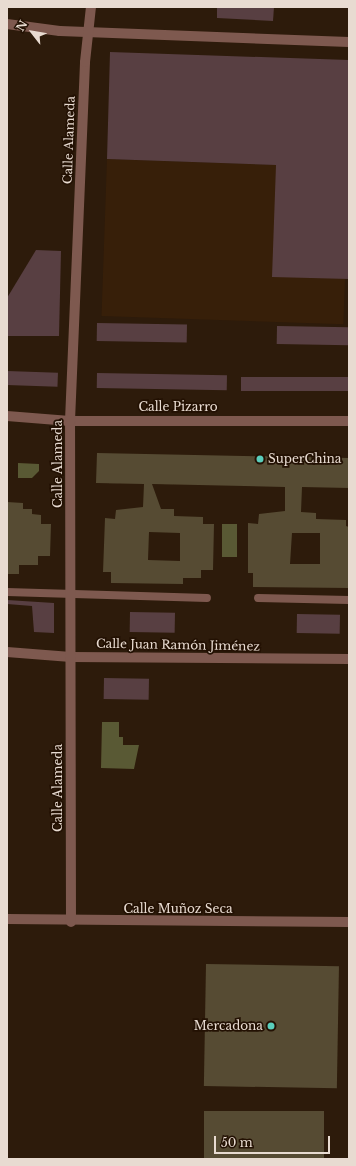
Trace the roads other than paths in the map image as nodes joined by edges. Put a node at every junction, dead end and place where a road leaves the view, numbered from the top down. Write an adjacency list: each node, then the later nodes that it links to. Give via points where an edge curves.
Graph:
1 (91, 7): 3 (street, Calle Alameda)
2 (7, 24): 3 (street)
3 (90, 32): 4 (street); 6 (street, Calle Alameda, via 85,62)
4 (349, 42)
5 (7, 416): 6 (street, Calle Pizarro)
6 (70, 421): 7 (street, Calle Pizarro); 9 (street, Calle Alameda)
7 (349, 421)
8 (7, 592): 9 (lane)
9 (70, 595): 10 (lane); 14 (street, Calle Alameda)
10 (207, 598)
11 (258, 598): 12 (lane)
12 (349, 600)
13 (7, 652): 14 (street, Calle Juan Ramón Jiménez)
14 (71, 657): 15 (street, Calle Juan Ramón Jiménez); 17 (street, Calle Alameda)
15 (349, 659)
16 (7, 918): 17 (street, Calle Muñoz Seca)
17 (71, 922): 18 (street, Calle Muñoz Seca)
18 (349, 922)

